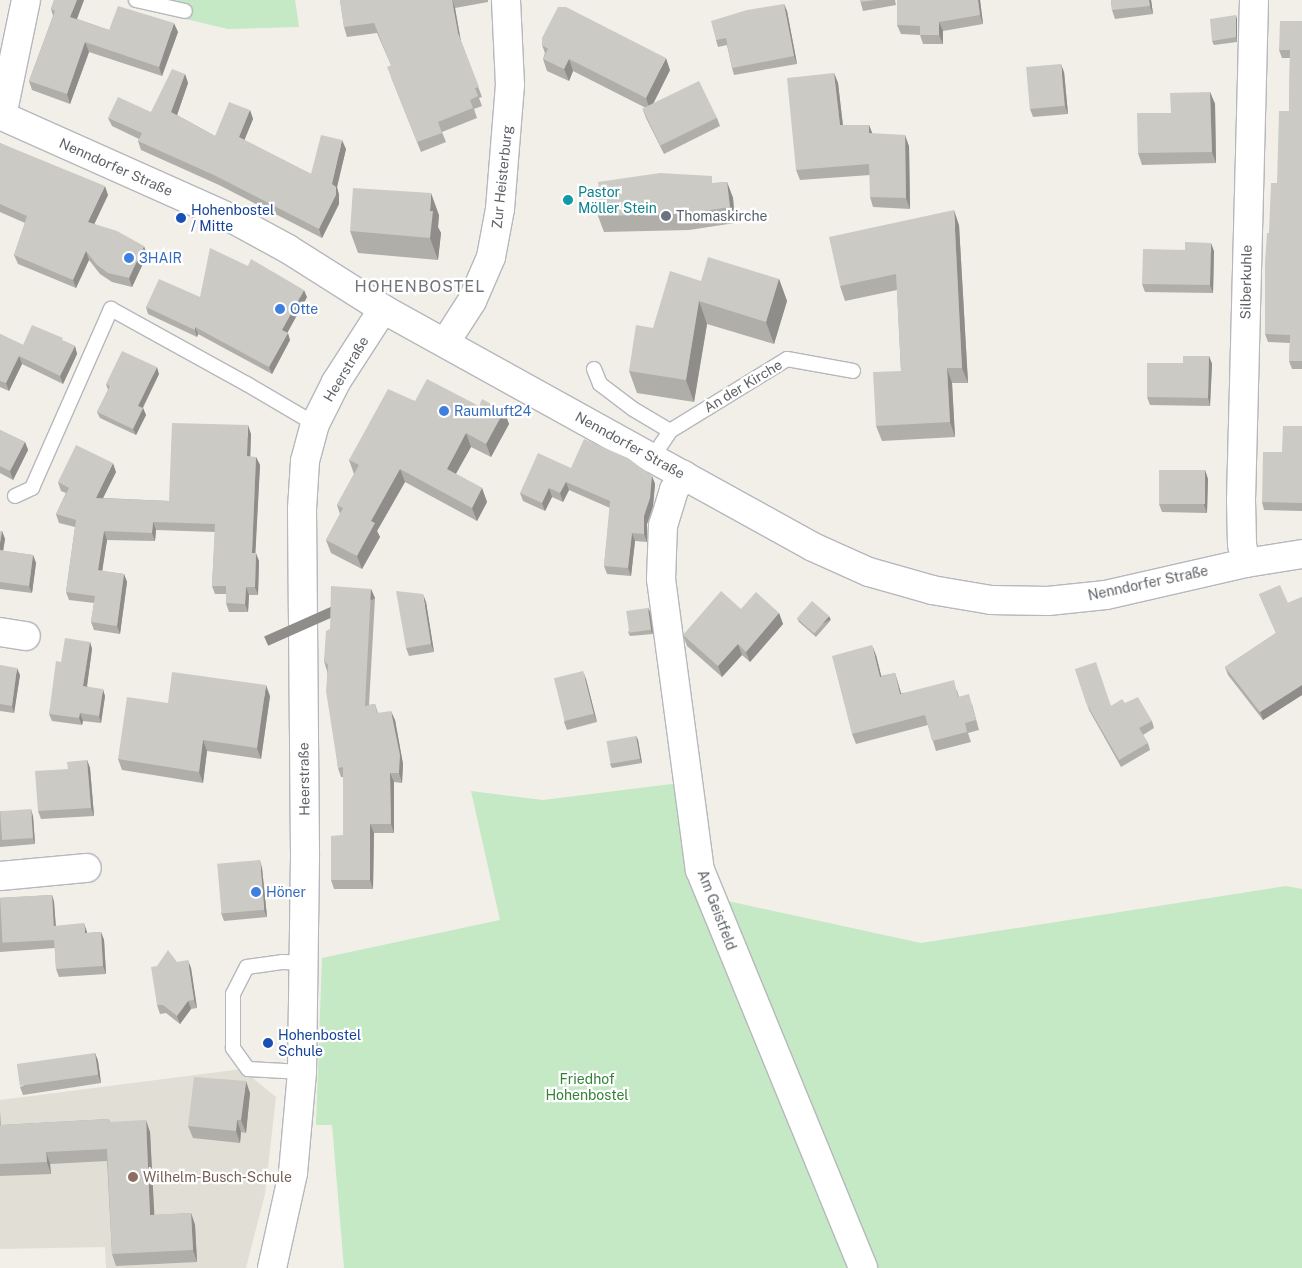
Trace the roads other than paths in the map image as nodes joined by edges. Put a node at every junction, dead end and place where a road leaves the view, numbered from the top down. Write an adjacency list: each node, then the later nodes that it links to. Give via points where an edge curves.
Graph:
1 (26, 0): 6 (street)
2 (136, 0): 5 (lane)
3 (506, 0): 8 (street, Zur Heisterburg, via 510,85 500,209 491,257 472,301)
4 (1254, 0): 17 (street, Silberkuhle, via 1241,500)
5 (185, 11)
6 (1, 115): 7 (street, Nenndorfer Straße, via 233,219)
7 (384, 309): 8 (street, Nenndorfer Straße); 11 (street, Heerstraße, via 336,382)
8 (445, 343): 13 (street, Nenndorfer Straße)
9 (594, 369): 12 (lane, via 600,384)
10 (853, 371): 12 (lane, An der Kirche, via 788,359)
11 (315, 424): 15 (lane, via 111,309 32,488); 20 (street, Heerstraße, via 305,461 302,509)
12 (670, 431): 13 (lane, An der Kirche)
13 (652, 458): 14 (street, Nenndorfer Straße)
14 (684, 475): 17 (street, Nenndorfer Straße, via 813,547 869,572 932,590 991,600 1048,601 1106,595); 23 (street, Am Geistfeld, via 674,490 662,525 661,579 700,870)
15 (15, 496)
16 (1302, 554): 17 (street, Nenndorfer Straße)
17 (1246, 563)
18 (87, 868): 19 (street)
19 (0, 876)
20 (305, 963): 21 (street, Heerstraße); 21 (lane, via 282,962 247,967 234,994 233,1048 248,1069)
21 (302, 1072): 22 (street, Heerstraße, via 293,1173)
22 (272, 1268)
23 (862, 1268)

